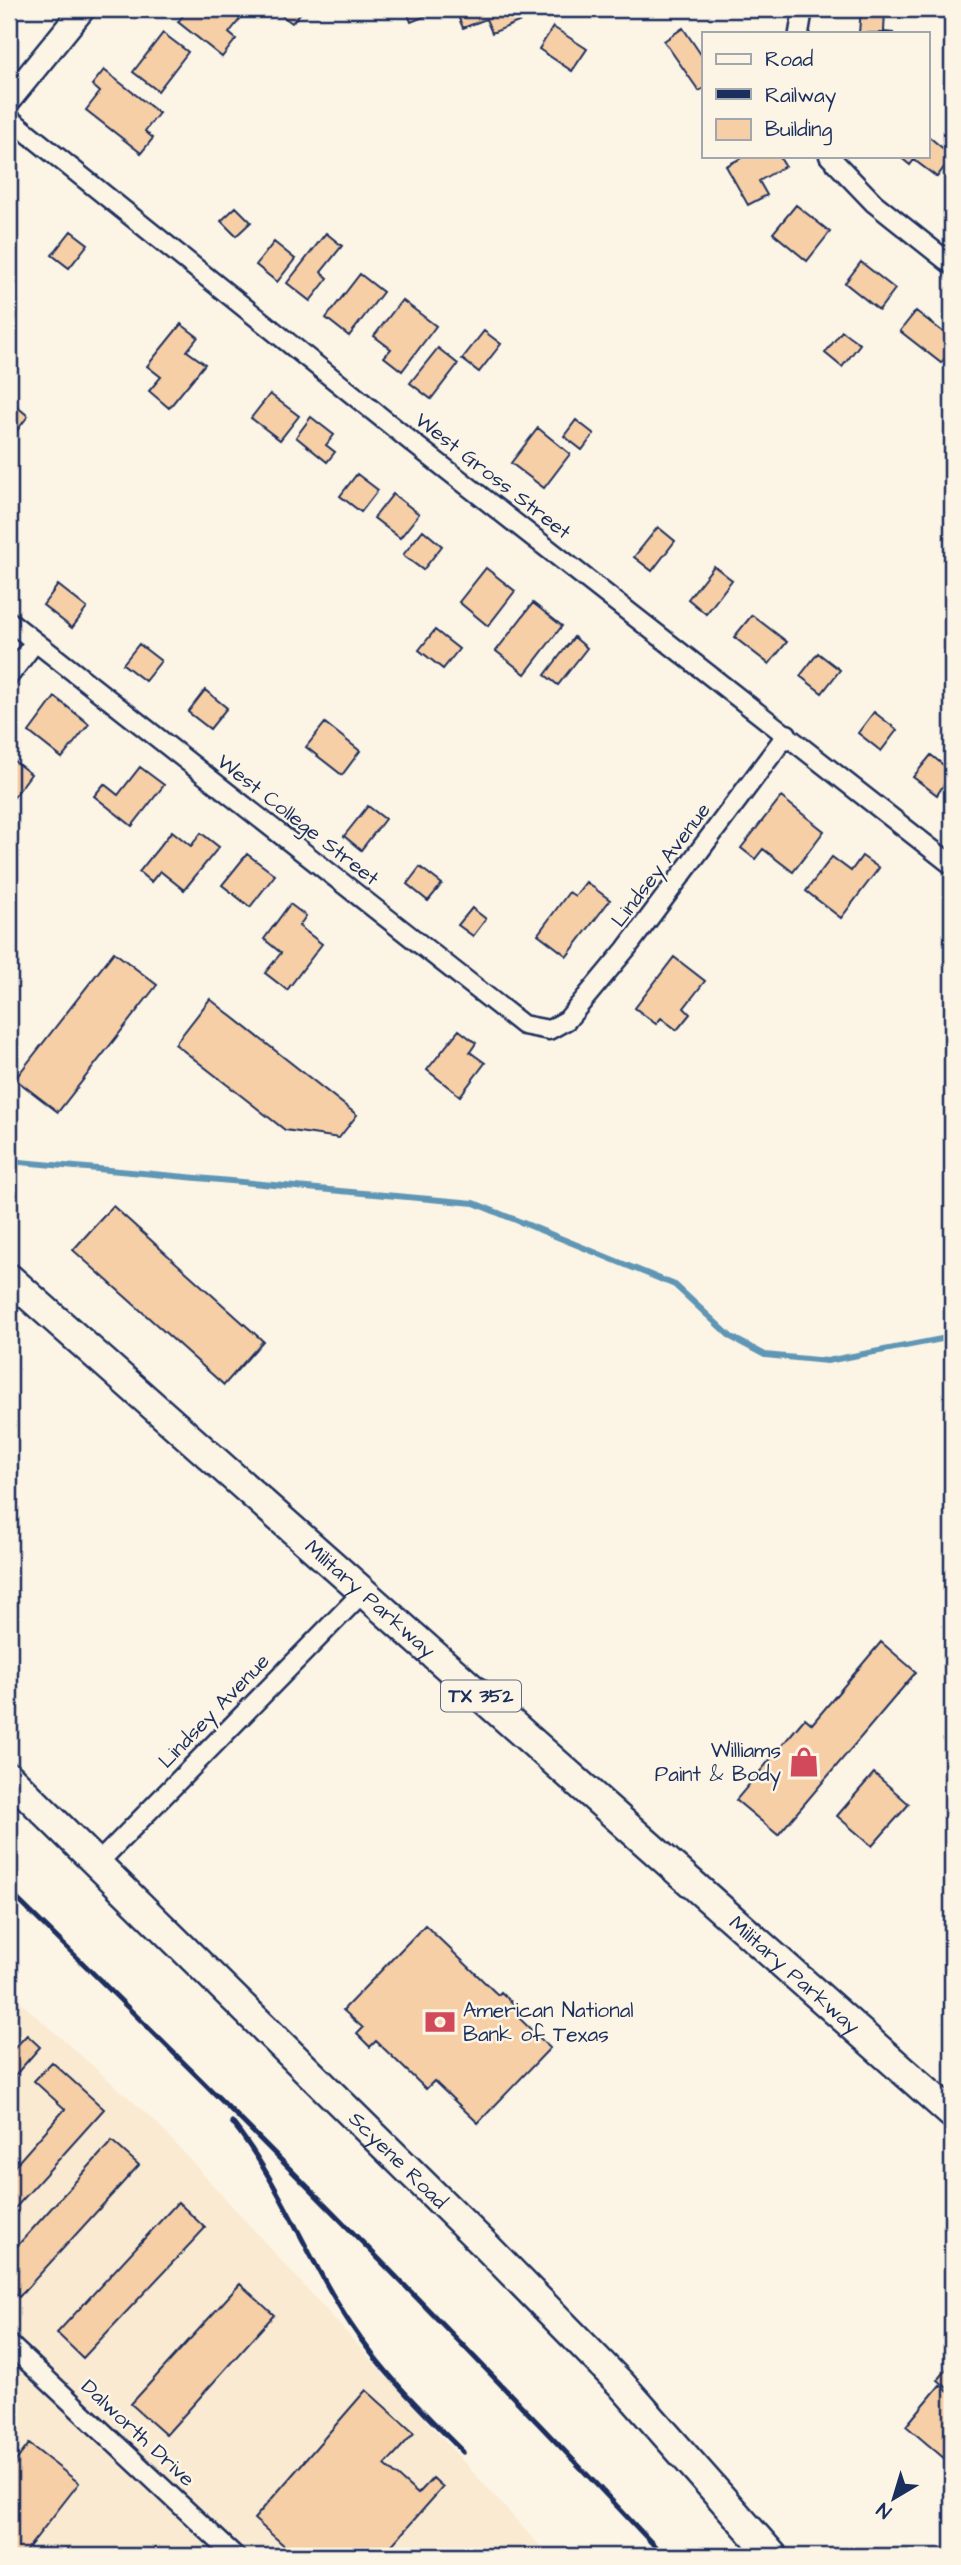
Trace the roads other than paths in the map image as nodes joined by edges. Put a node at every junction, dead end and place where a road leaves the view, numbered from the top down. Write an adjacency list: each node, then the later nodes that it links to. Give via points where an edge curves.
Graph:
1 (83, 9): 4 (street)
2 (803, 9): 3 (street)
3 (799, 32)
4 (9, 100)
5 (9, 118): 11 (street, West Gross Street, via 407,438)
6 (831, 158): 7 (street, via 874,203)
7 (952, 265)
8 (9, 621): 9 (street, West College Street)
9 (35, 642): 10 (street); 13 (street, West College Street, via 523,1025 549,1030)
10 (9, 676)
11 (787, 734): 12 (street, West Gross Street); 13 (street, Lindsey Avenue)
12 (952, 865)
13 (568, 1020)
14 (9, 1278): 15 (main road, Military Parkway / TX 352)
15 (364, 1591): 17 (street, Lindsey Avenue); 18 (main road, Military Parkway / TX 352)
16 (9, 1777): 17 (main road, Scyene Road)
17 (99, 1863): 21 (main road, Scyene Road, via 621,2385)
18 (952, 2114)
19 (9, 2344): 20 (street, Dalworth Drive)
20 (234, 2556)
21 (773, 2556)

